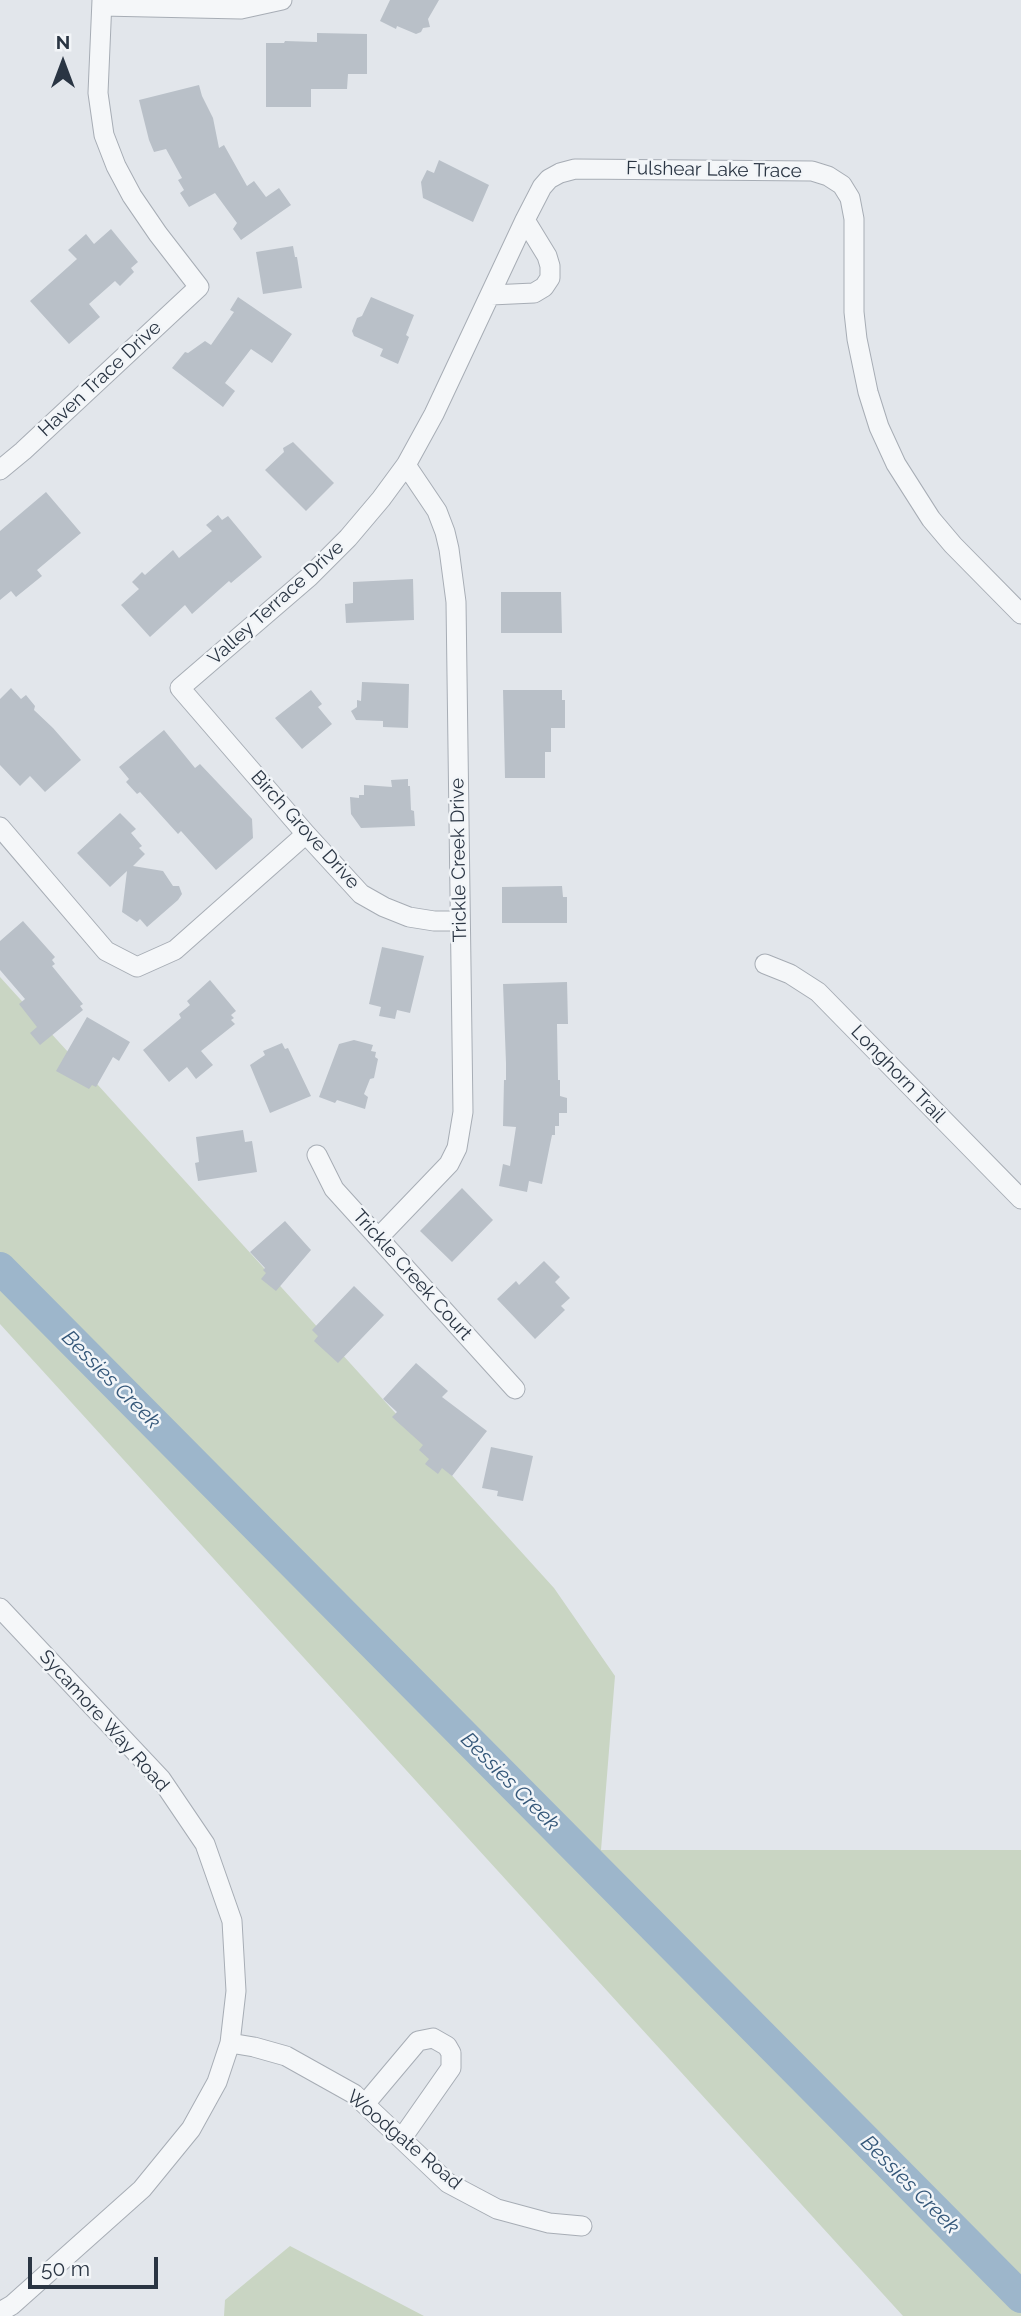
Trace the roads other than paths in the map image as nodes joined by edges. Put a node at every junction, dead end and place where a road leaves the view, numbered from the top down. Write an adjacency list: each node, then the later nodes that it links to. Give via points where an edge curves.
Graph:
1 (282, 0): 2 (street, via 241,9)
2 (102, 3): 7 (street, Haven Trace Drive, via 98,93 104,135 132,196 199,287)
3 (560, 173): 4 (street, Valley Terrace Drive, via 542,187); 8 (street, Fulshear Lake Trace, via 575,169 812,171 842,184 854,219 856,339 879,427 931,519)
4 (525, 220): 5 (street, Valley Terrace Drive); 5 (street, via 547,256 550,278 534,293)
5 (491, 295): 6 (street, Valley Terrace Drive)
6 (405, 465): 9 (street, Valley Terrace Drive, via 348,538 309,577); 12 (street, Trickle Creek Drive, via 437,512 454,575)
7 (0, 470)
8 (1019, 607)
9 (180, 688): 11 (street, Birch Grove Drive)
10 (0, 827): 11 (street, via 106,951 137,967 174,950)
11 (306, 834): 12 (street, Birch Grove Drive, via 361,894 384,907 408,917)
12 (460, 921): 16 (street, Trickle Creek Drive, via 463,1112 457,1148 436,1179)
13 (765, 964): 15 (street, Longhorn Trail, via 818,992)
14 (317, 1155): 16 (street, Trickle Creek Court, via 334,1189)
15 (1021, 1199)
16 (379, 1237): 17 (street, Trickle Creek Court)
17 (515, 1389)
18 (4, 1621): 19 (street, Sycamore Way Road, via 161,1779 205,1844 232,1921 236,1991)
19 (230, 2043): 20 (street, Woodgate Road, via 286,2056); 23 (street, Sycamore Way Road, via 217,2082 191,2129 142,2189)
20 (365, 2104): 21 (street, Woodgate Road); 21 (street, via 418,2041 433,2038 447,2046 451,2068)
21 (402, 2138): 22 (street, Woodgate Road, via 448,2183 497,2209 549,2223)
22 (582, 2226)
23 (0, 2312)

